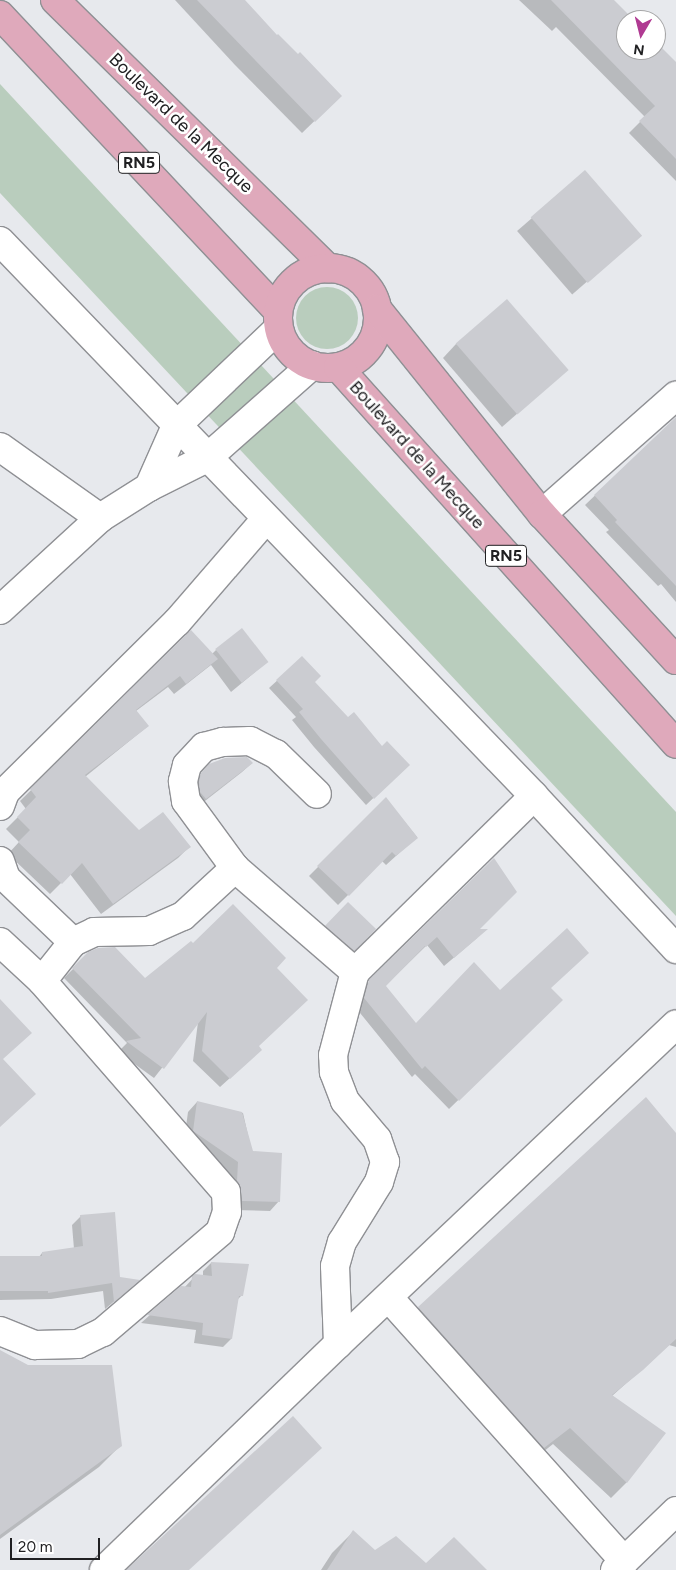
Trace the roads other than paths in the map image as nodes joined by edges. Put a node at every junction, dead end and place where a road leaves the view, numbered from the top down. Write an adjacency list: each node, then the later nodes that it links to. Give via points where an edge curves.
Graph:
1 (55, 0): 4 (main road, Boulevard de la Mecque)
2 (0, 15): 6 (main road, RN5)
3 (0, 241): 9 (street)
4 (328, 268): 5 (main road, via 342,270 365,284); 6 (main road, via 313,270 290,285 282,297)
5 (377, 309): 7 (main road, via 373,339 364,352 352,361); 13 (main road)
6 (278, 320): 7 (main road, RN5, via 285,344 297,357); 9 (street)
7 (325, 366): 11 (street); 18 (main road, Boulevard de la Mecque / RN5)
8 (676, 396): 13 (street)
9 (176, 426): 11 (street); 12 (street)
10 (0, 446): 14 (street)
11 (207, 458): 12 (street); 15 (street)
12 (149, 487): 14 (street)
13 (542, 514): 17 (main road)
14 (100, 518): 16 (street)
15 (266, 519): 20 (street); 21 (street, via 178,622 6,792)
16 (0, 610)
17 (676, 660)
18 (676, 744)
19 (317, 794): 23 (street, via 276,754 250,740 204,747 187,765 182,781 186,801)
20 (534, 796): 26 (street); 27 (street)
21 (0, 806)
22 (0, 861): 25 (street, via 6,878)
23 (235, 868): 25 (street, via 183,916 149,931 94,932); 27 (street)
24 (0, 942): 28 (street)
25 (73, 942): 28 (street)
26 (676, 949)
27 (355, 972): 32 (street, via 333,1055 334,1072 345,1101 377,1139 385,1162 379,1182 342,1242 335,1266)
28 (42, 981): 31 (street, via 226,1192 227,1212 220,1232 103,1332 78,1344 36,1345)
29 (676, 1024): 30 (street)
30 (389, 1298): 32 (street); 34 (street)
31 (0, 1331)
32 (338, 1344): 35 (street)
33 (676, 1511): 34 (street)
34 (619, 1565)
35 (104, 1570)

